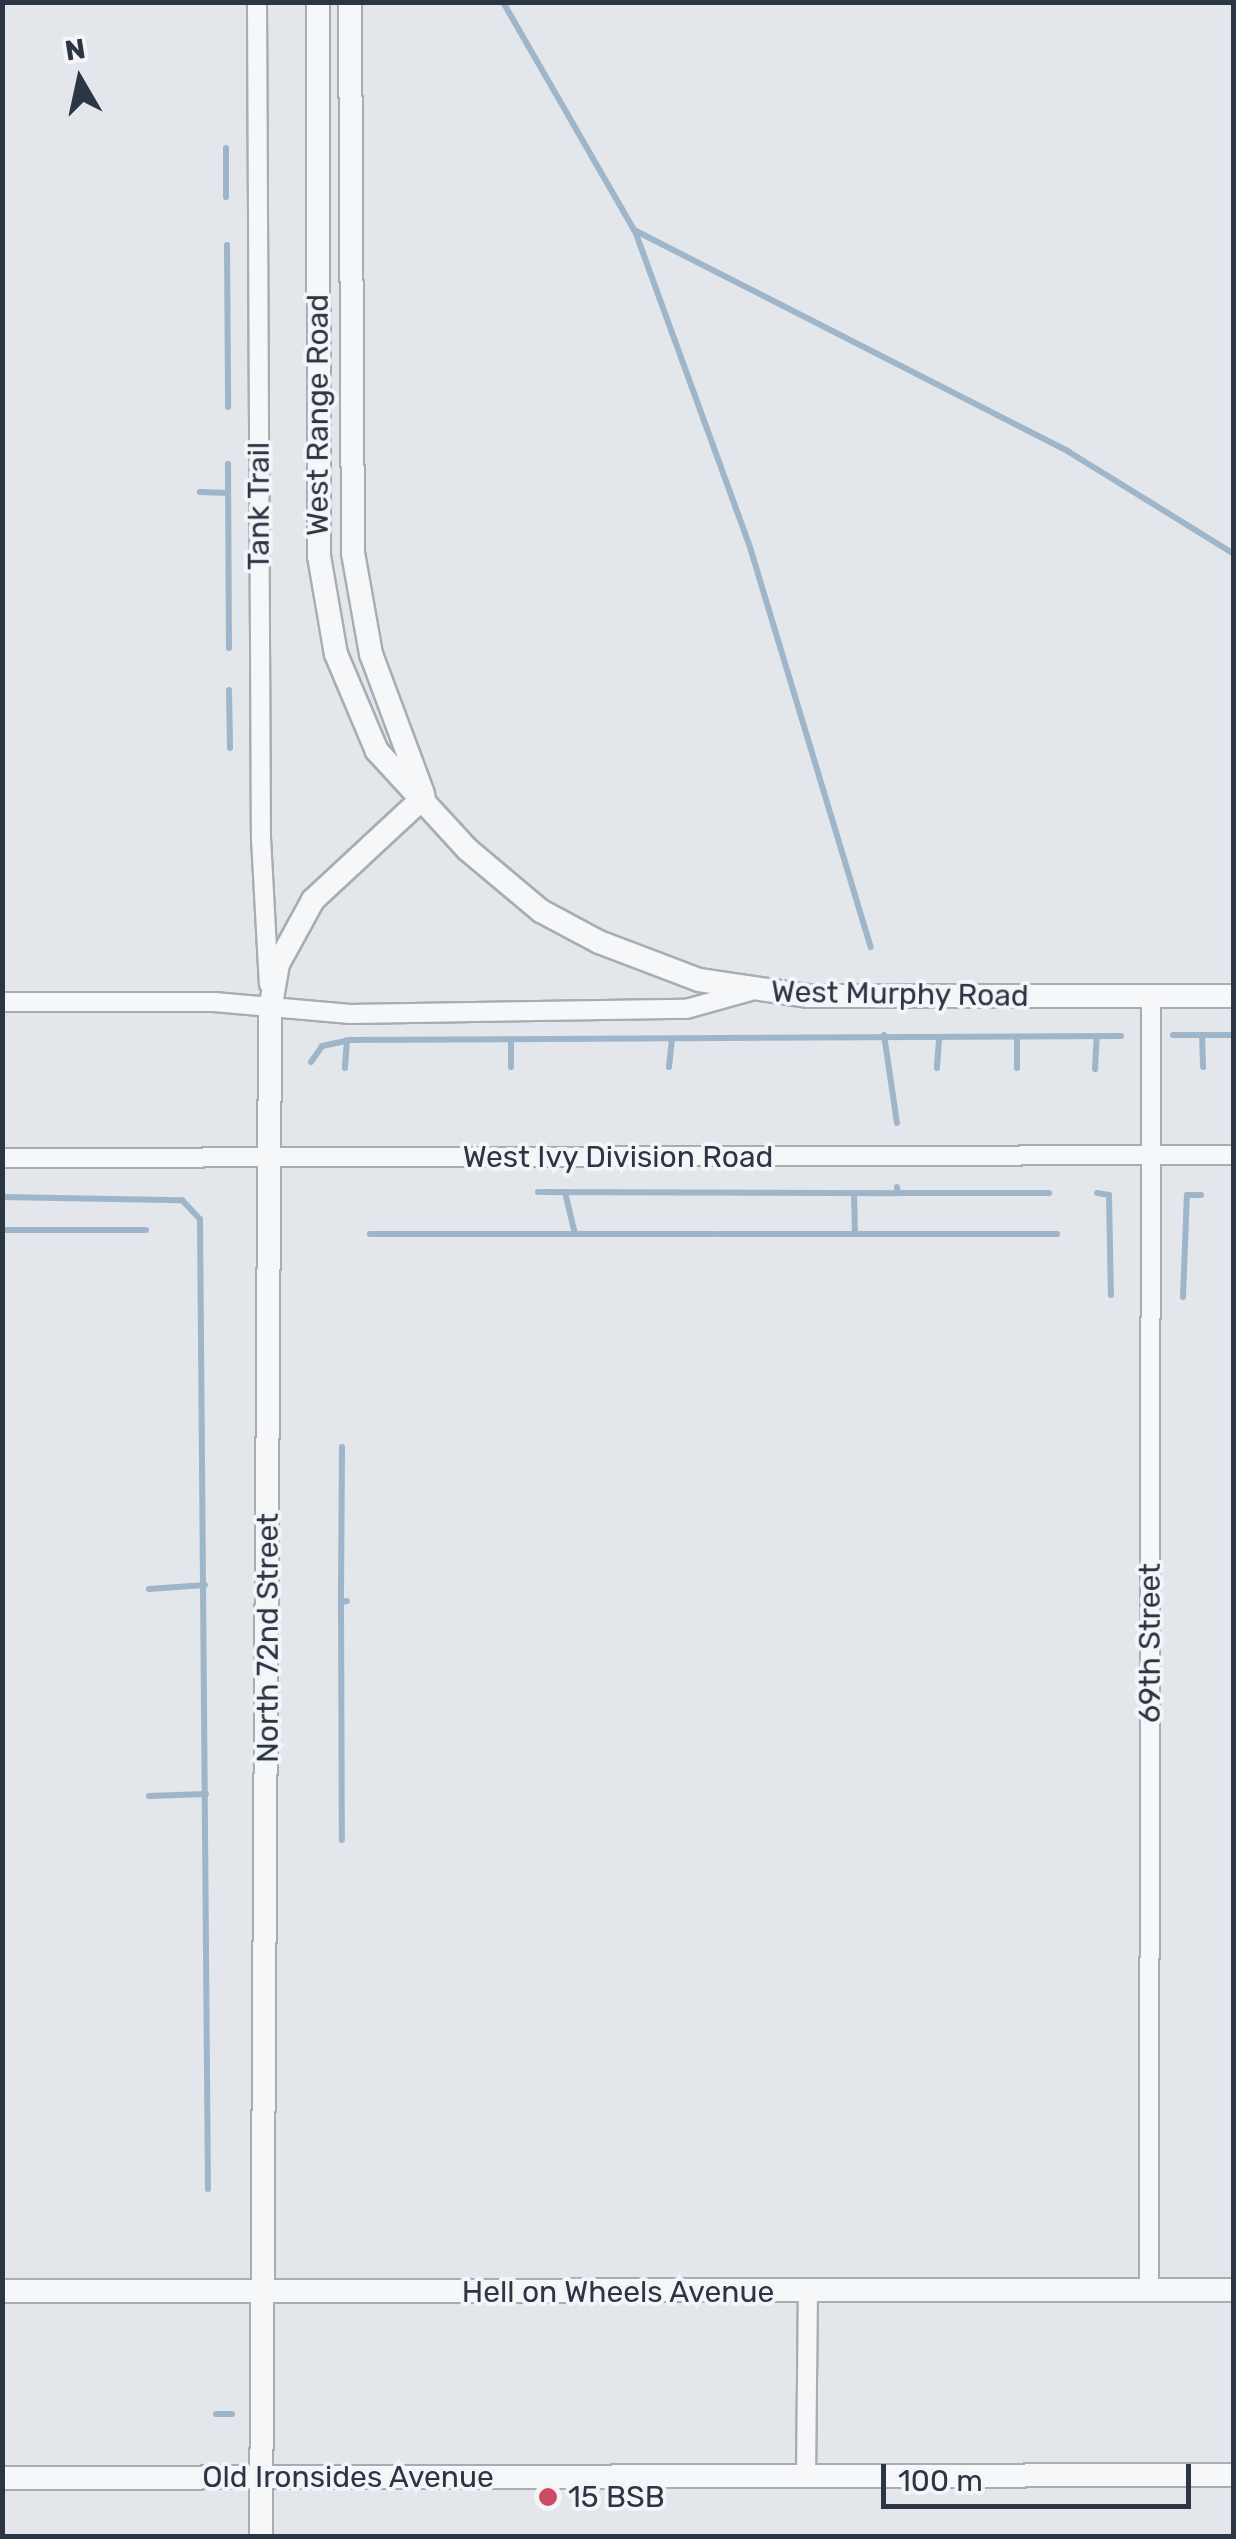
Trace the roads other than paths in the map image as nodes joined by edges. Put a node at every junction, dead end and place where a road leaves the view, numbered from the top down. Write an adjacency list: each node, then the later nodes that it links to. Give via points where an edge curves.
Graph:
1 (257, 2): 9 (street, Tank Trail, via 261,819)
2 (318, 2): 4 (street, West Range Road, via 318,506 324,603 336,654 377,752)
3 (350, 2): 4 (street, West Range Road, via 353,553 371,654)
4 (424, 797): 5 (street, West Range Road, via 467,848 541,911 646,963); 9 (street, North 72nd Street, via 313,900 278,964)
5 (751, 990): 6 (street, West Murphy Road, via 809,996); 9 (street, West Murphy Road, via 686,1009)
6 (1151, 996): 7 (street, West Murphy Road); 10 (street, 69th Street)
7 (1234, 996)
8 (2, 1002): 9 (street, West Murphy Road, via 214,1002)
9 (270, 1010): 13 (street, North 72nd Street)
10 (1150, 1155): 11 (street, West Ivy Division Road); 13 (street, West Ivy Division Road); 15 (street, 69th Street)
11 (1234, 1155)
12 (2, 1158): 13 (street, West Ivy Division Road)
13 (272, 1160): 14 (street, North 72nd Street)
14 (264, 2290): 17 (street, Hell on Wheels Avenue); 18 (street, Hell on Wheels Avenue); 22 (street, North 72nd Street)
15 (1149, 2290): 16 (street, Hell on Wheels Avenue); 18 (street, Hell on Wheels Avenue)
16 (1234, 2290)
17 (2, 2291)
18 (808, 2292): 20 (street)
19 (1234, 2475): 20 (street, Old Ironsides Avenue)
20 (806, 2477): 22 (street, Old Ironsides Avenue)
21 (2, 2478): 22 (street, Old Ironsides Avenue)
22 (260, 2478): 23 (street, North 72nd Street)
23 (261, 2536)

